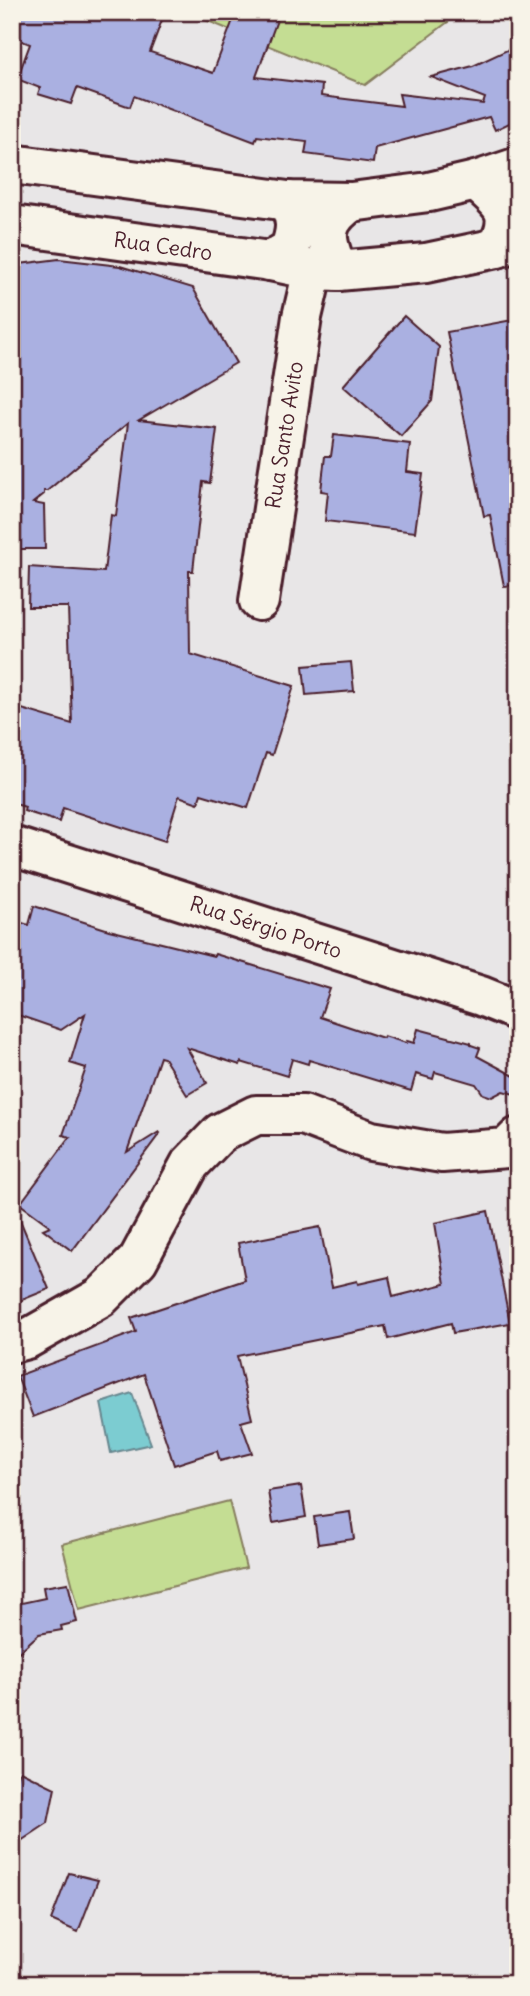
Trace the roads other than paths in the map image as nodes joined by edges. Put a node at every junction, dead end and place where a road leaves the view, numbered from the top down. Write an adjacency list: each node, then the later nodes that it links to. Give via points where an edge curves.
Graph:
1 (12, 164): 4 (street)
2 (518, 167): 3 (street)
3 (476, 181): 5 (street); 7 (street, via 506,215)
4 (288, 201): 5 (street); 8 (street, via 296,232 290,249)
5 (351, 202): 9 (street, via 329,228)
6 (12, 225): 8 (street, Rua Cedro)
7 (507, 244): 9 (street, Rua Cedro, via 426,263)
8 (270, 261): 9 (street, Rua Cedro)
9 (326, 271): 10 (street, Rua Santo Avito, via 302,317)
10 (260, 601)
11 (12, 846): 12 (street, Rua Sérgio Porto)
12 (518, 1011)
13 (518, 1137): 14 (street, via 507,1148 442,1153 371,1141 303,1115 256,1115 220,1133 190,1164 138,1260 101,1297)
14 (12, 1343)

